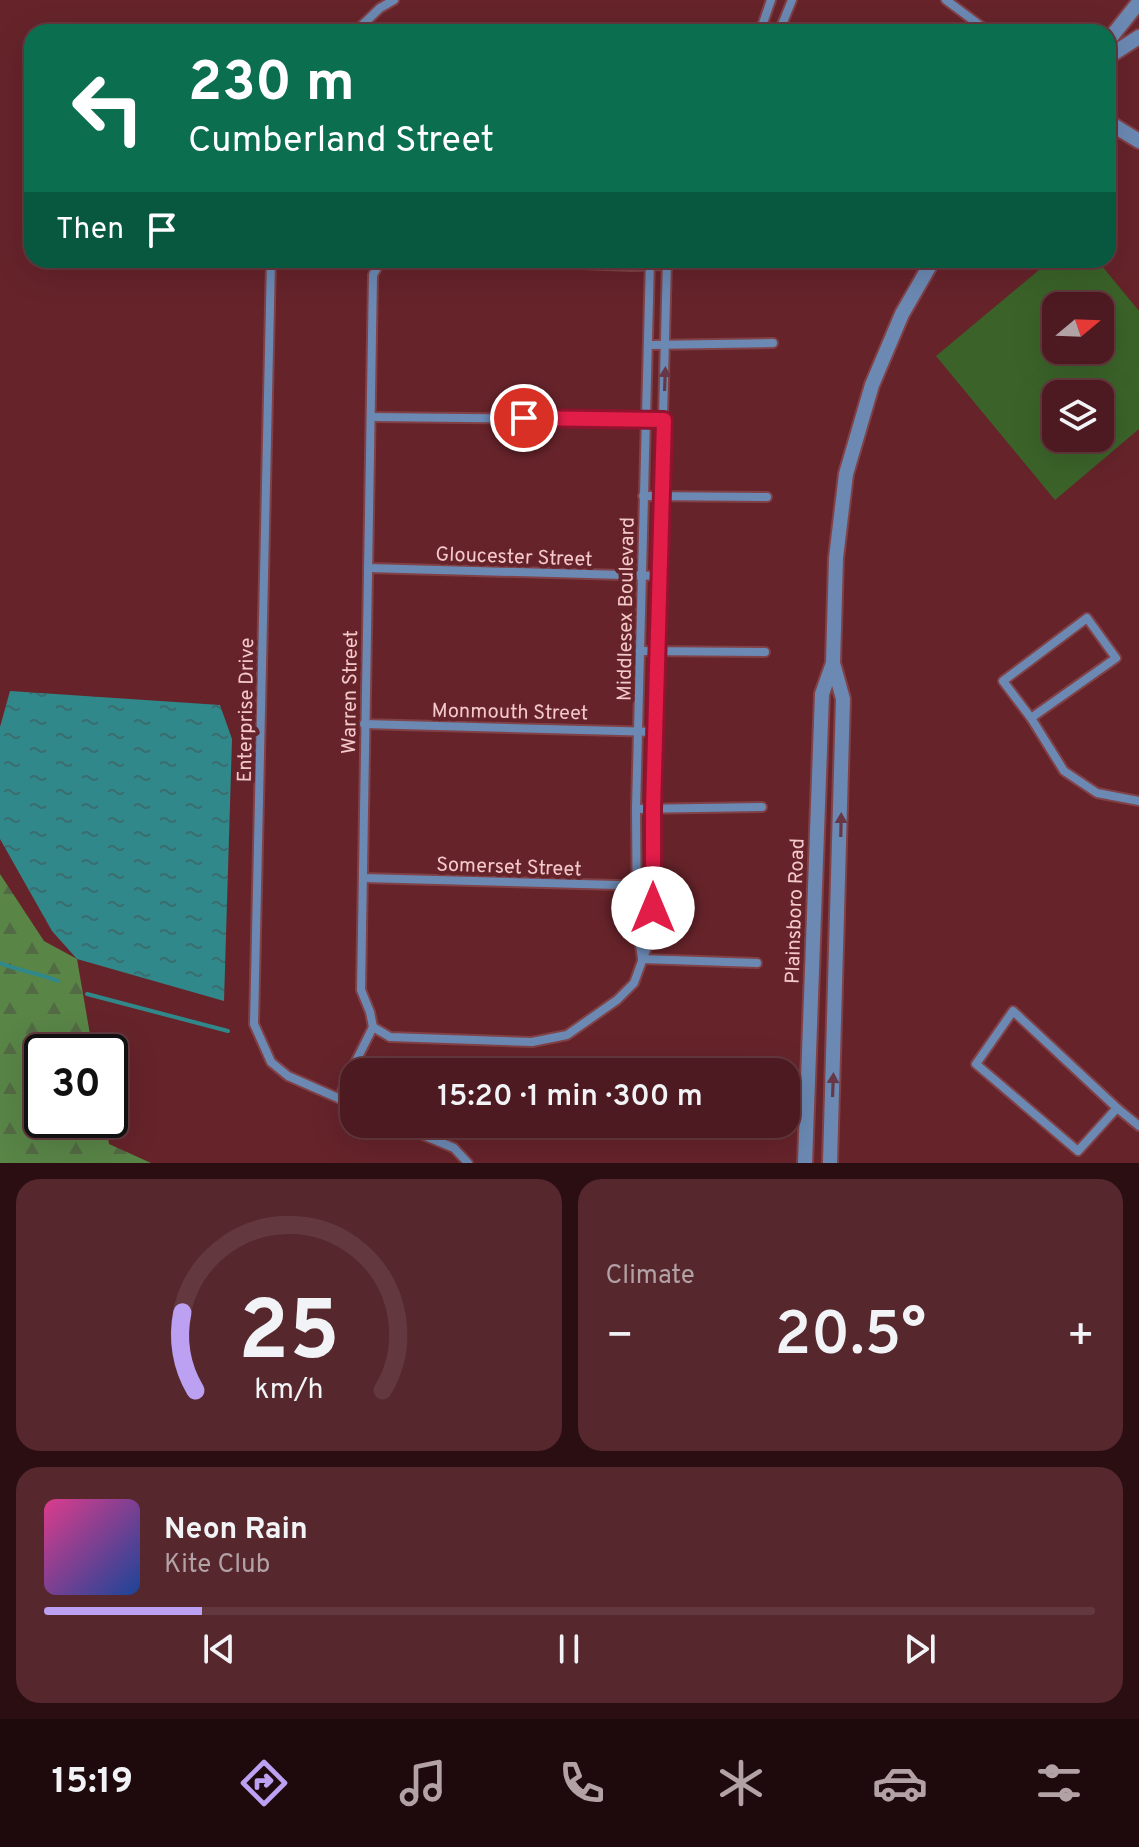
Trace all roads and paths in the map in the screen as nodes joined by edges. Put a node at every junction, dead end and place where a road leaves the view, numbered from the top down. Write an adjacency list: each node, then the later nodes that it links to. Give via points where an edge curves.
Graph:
1 (394, 0): 6 (street)
2 (771, 0): 7 (street)
3 (792, 0): 8 (street)
4 (946, 0): 9 (street)
5 (1139, 2): 10 (street)
6 (363, 24)
7 (763, 24)
8 (782, 24)
9 (978, 24)
10 (1116, 31)
11 (1139, 37): 12 (street)
12 (1116, 52)
13 (1116, 127): 14 (street)
14 (1139, 141)
15 (271, 268): 51 (street, Enterprise Drive, via 254,1024 271,1062 288,1076)
16 (377, 268): 23 (street, Warren Street)
17 (649, 268): 21 (street, Middlesex Boulevard)
18 (667, 268): 22 (street, Middlesex Boulevard)
19 (928, 268): 35 (street, Plainsboro Road, via 872,385 846,474 836,558)
20 (773, 343): 22 (street)
21 (649, 345): 22 (street); 24 (street, Middlesex Boulevard)
22 (666, 345): 25 (street, Middlesex Boulevard, one-way to 22)
23 (371, 417): 24 (street); 29 (street, Warren Street)
24 (646, 420): 25 (street); 26 (street, Middlesex Boulevard)
25 (664, 420): 27 (street, Middlesex Boulevard)
26 (643, 496): 27 (street); 30 (street, Middlesex Boulevard)
27 (661, 496): 28 (street); 31 (street, Middlesex Boulevard)
28 (767, 497)
29 (368, 568): 30 (street, Gloucester Street); 37 (street, Warren Street)
30 (640, 576): 31 (street, Gloucester Street); 32 (street, Middlesex Boulevard)
31 (660, 576): 34 (street, Middlesex Boulevard)
32 (640, 651): 34 (street); 38 (street, Middlesex Boulevard)
33 (765, 652): 34 (street)
34 (658, 653): 39 (street, Middlesex Boulevard)
35 (833, 663): 56 (street, Plainsboro Road, via 822,694); 57 (street, Plainsboro Road, one-way to 35, via 843,699)
36 (1031, 718): 36 (street, via 1116,658 1087,618 1003,681); 40 (street, via 1064,771 1097,793)
37 (364, 724): 38 (street, Monmouth Street); 44 (street, Warren Street)
38 (638, 730): 39 (street, Monmouth Street); 42 (street, Middlesex Boulevard)
39 (656, 732): 43 (street, Middlesex Boulevard)
40 (1139, 801)
41 (762, 807): 43 (street)
42 (636, 809): 43 (street); 45 (street, Middlesex Boulevard)
43 (653, 809): 46 (street, Middlesex Boulevard)
44 (364, 878): 45 (street, Somerset Street); 49 (street, Warren Street, via 361,990)
45 (636, 886): 46 (street, Somerset Street); 47 (street, Middlesex Boulevard)
46 (653, 886): 47 (street, Middlesex Boulevard, via 653,931)
47 (642, 959): 48 (street); 49 (street, Middlesex Boulevard, via 634,983 567,1035 532,1042 390,1037)
48 (757, 963)
49 (373, 1027): 50 (street)
50 (358, 1058)
51 (340, 1099)
52 (1117, 1108): 52 (street, via 1013,1011 976,1064 1078,1151); 53 (street)
53 (1139, 1126)
54 (430, 1138): 55 (street, via 454,1148)
55 (468, 1163)
56 (804, 1163)
57 (832, 1163)

